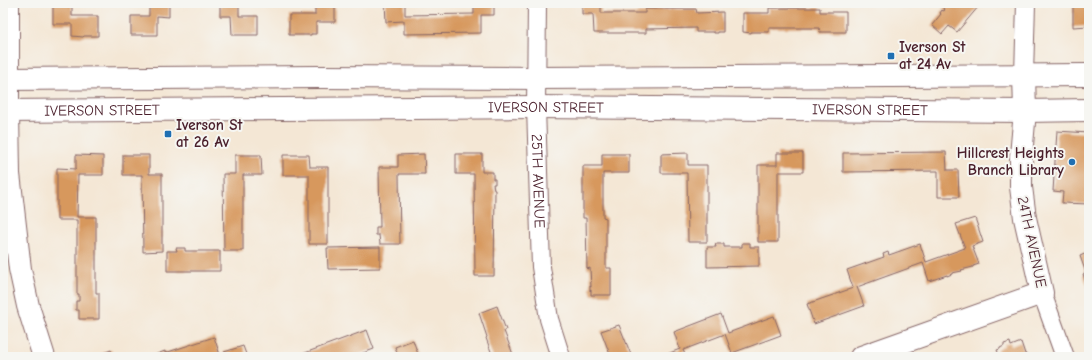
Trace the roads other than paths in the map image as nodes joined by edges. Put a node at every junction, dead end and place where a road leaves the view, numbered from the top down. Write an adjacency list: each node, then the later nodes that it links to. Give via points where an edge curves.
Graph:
1 (8, 3): 7 (main road)
2 (537, 3): 6 (street, 25TH AVENUE)
3 (1026, 3): 4 (street, 24TH AVENUE)
4 (1024, 75): 5 (main road, IVERSON STREET); 6 (main road, IVERSON STREET); 9 (main road, 24TH AVENUE)
5 (1089, 75)
6 (536, 78): 7 (main road, IVERSON STREET); 8 (street, 25TH AVENUE)
7 (5, 79): 11 (main road)
8 (536, 107): 9 (main road, IVERSON STREET); 11 (main road, IVERSON STREET); 14 (street, 25TH AVENUE, via 541,267 549,318)
9 (1025, 110): 10 (main road, IVERSON STREET); 12 (main road, 24TH AVENUE, via 1021,186 1024,218)
10 (1089, 110)
11 (5, 111): 13 (main road, via 20,269 28,306)
12 (1042, 293): 15 (main road); 16 (street, 24TH AVENUE)
13 (44, 357)
14 (561, 357)
15 (861, 357)
16 (1065, 357)

